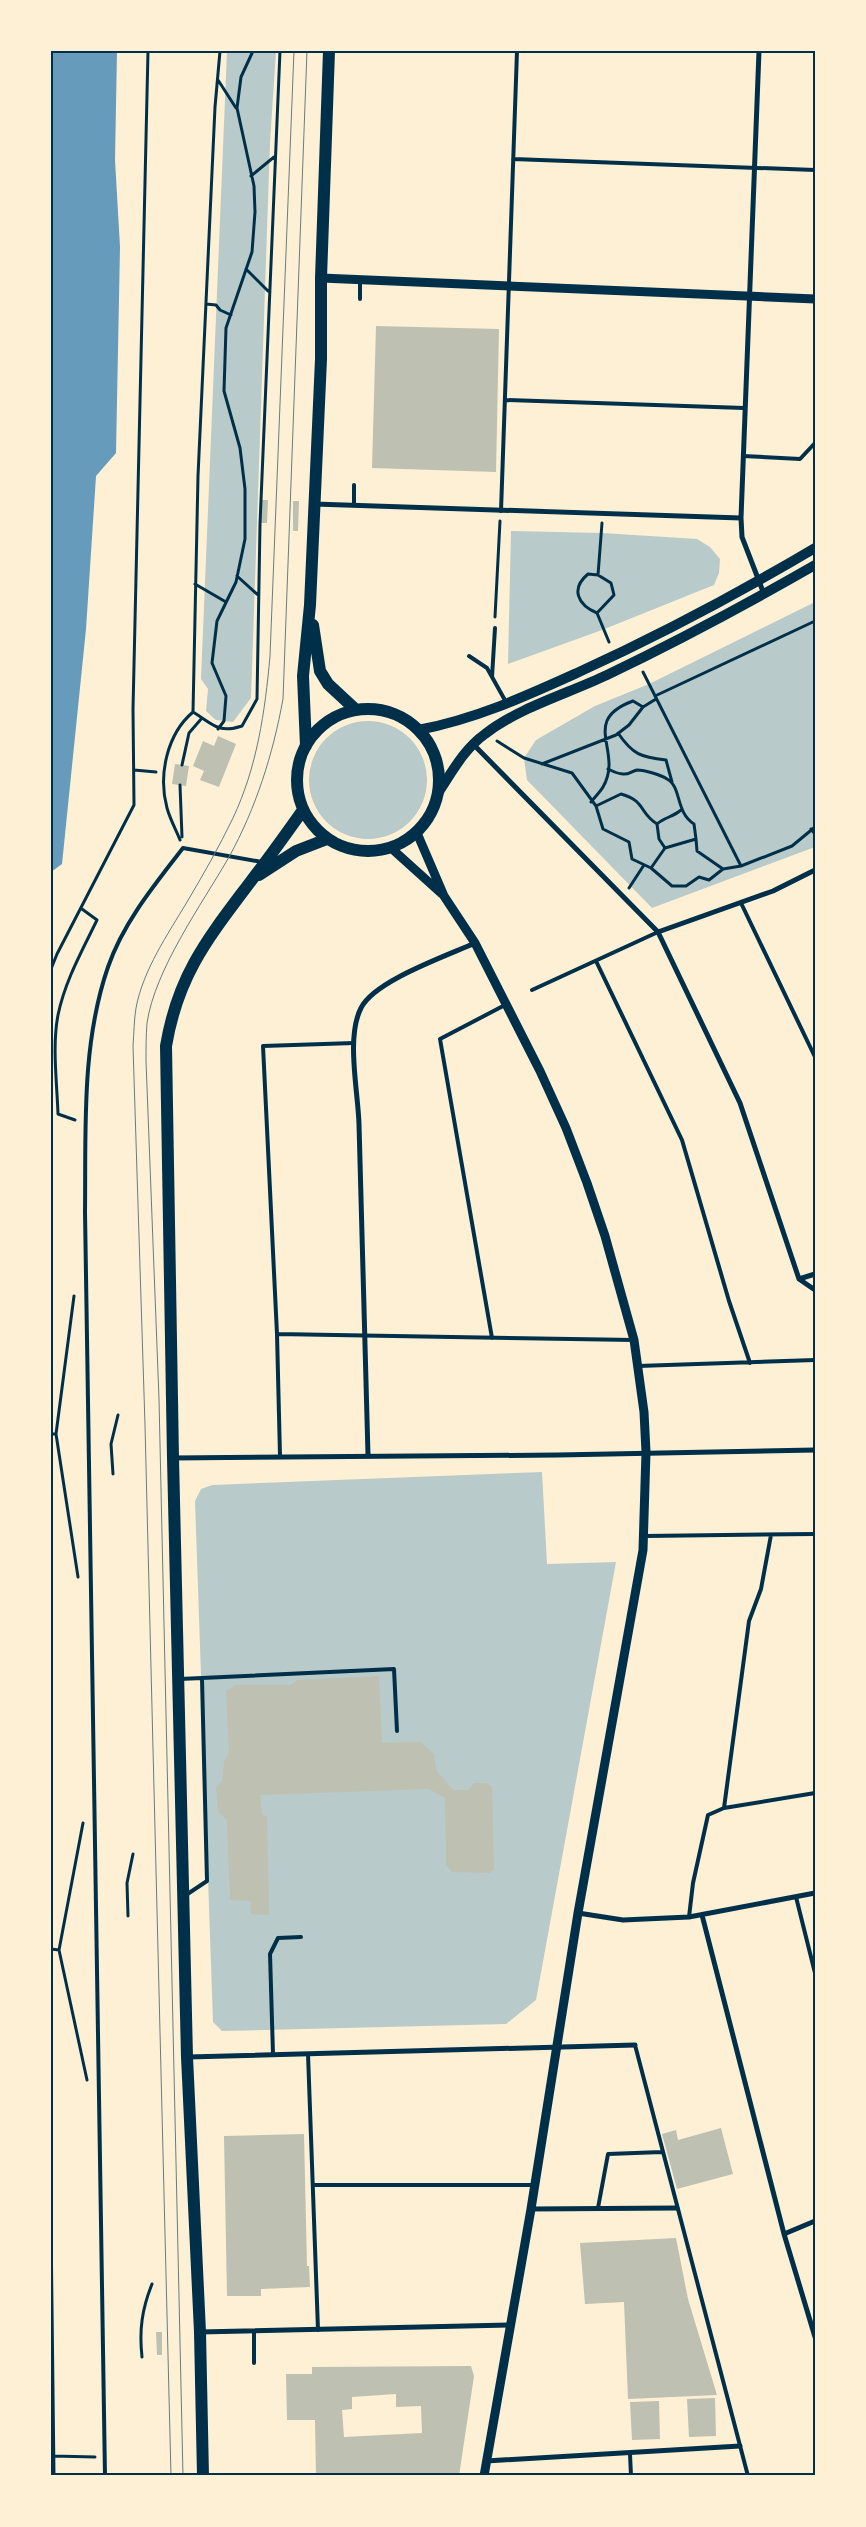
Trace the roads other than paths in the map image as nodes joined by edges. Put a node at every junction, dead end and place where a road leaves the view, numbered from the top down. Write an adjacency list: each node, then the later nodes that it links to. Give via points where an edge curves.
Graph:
1 (330, 51): 7 (main road)
2 (517, 51): 4 (lane)
3 (759, 51): 5 (street)
4 (513, 159): 5 (lane); 9 (lane)
5 (754, 168): 6 (lane); 10 (street)
6 (815, 170)
7 (321, 278): 8 (street); 18 (main road, via 321,359)
8 (360, 280): 9 (street); 11 (lane)
9 (510, 286): 10 (street); 13 (lane)
10 (748, 295): 12 (street); 14 (street)
11 (360, 299)
12 (815, 299)
13 (505, 400): 14 (lane); 20 (lane)
14 (744, 408): 16 (street)
15 (815, 443): 16 (lane, via 800,459)
16 (743, 456): 21 (street)
17 (354, 484): 19 (lane)
18 (314, 504): 19 (street); 26 (main road)
19 (354, 505): 20 (street)
20 (501, 511): 21 (street)
21 (741, 518): 24 (street, via 742,537)
22 (815, 548): 24 (main road)
23 (815, 565): 25 (main road)
24 (759, 581): 25 (street); 30 (main road, via 616,656)
25 (764, 595): 33 (main road, via 606,676 509,719)
26 (310, 605): 31 (main road, via 320,671 328,684); 34 (main road, via 303,676)
27 (495, 628): 29 (lane)
28 (469, 656): 29 (lane, via 487,668)
29 (492, 677): 30 (lane)
30 (507, 705): 32 (main road)
31 (356, 710): 32 (main road, via 390,712); 34 (main road, via 336,717 319,729)
32 (418, 730): 35 (main road, via 430,745 437,763)
33 (474, 744): 35 (main road); 45 (street)
34 (306, 746): 36 (main road, via 298,768 297,790)
35 (438, 793): 37 (main road, via 431,815)
36 (303, 810): 38 (main road, via 314,827); 40 (main road)
37 (417, 833): 39 (main road); 43 (street)
38 (328, 839): 39 (main road, via 358,851); 42 (main road, via 296,852)
39 (391, 848): 43 (street)
40 (264, 863): 42 (main road); 105 (lane, via 183,848 138,907 108,966 91,1034 86,1123 90,1654)
41 (815, 870): 44 (street)
42 (253, 880): 66 (main road, via 202,948 184,979 171,1014 166,1046)
43 (444, 896): 46 (street)
44 (742, 903): 45 (street); 51 (lane)
45 (658, 932): 47 (lane); 53 (street, via 740,1103)
46 (475, 943): 49 (street); 50 (street, via 385,984 371,994 361,1007 355,1024)
47 (596, 961): 48 (lane); 60 (lane, via 682,1140)
48 (532, 990)
49 (507, 1004): 57 (lane, via 440,1039); 58 (street, via 566,1128 587,1183 606,1236)
50 (354, 1043): 55 (lane, via 263,1046); 56 (street)
51 (815, 1057)
52 (815, 1274): 53 (street)
53 (799, 1279): 54 (street)
54 (815, 1290)
55 (277, 1334): 56 (lane); 65 (lane)
56 (365, 1335): 57 (lane); 64 (street)
57 (492, 1338): 58 (lane)
58 (634, 1340): 61 (street)
59 (815, 1360): 60 (lane)
60 (750, 1363): 61 (lane)
61 (638, 1366): 63 (street)
62 (815, 1450): 63 (street)
63 (646, 1452): 64 (street); 69 (street)
64 (368, 1455): 65 (street)
65 (280, 1456): 66 (street)
66 (173, 1458): 70 (main road)
67 (815, 1534): 68 (lane)
68 (771, 1535): 69 (lane); 74 (lane, via 761,1589 749,1621)
69 (645, 1536): 78 (street)
70 (178, 1680): 71 (lane); 76 (main road)
71 (202, 1680): 72 (lane, via 394,1669); 76 (lane, via 207,1881)
72 (397, 1731)
73 (815, 1793): 74 (lane)
74 (724, 1808): 80 (lane, via 708,1815)
75 (815, 1893): 77 (street)
76 (184, 1896): 87 (main road)
77 (796, 1897): 79 (street); 82 (lane)
78 (578, 1913): 80 (street, via 623,1920); 84 (street)
79 (702, 1915): 80 (street); 95 (street)
80 (689, 1917)
81 (301, 1937): 85 (lane, via 278,1938 270,1954)
82 (815, 1973)
83 (635, 2045): 84 (street); 88 (lane)
84 (556, 2047): 86 (street); 90 (street)
85 (273, 2054): 86 (street); 87 (street)
86 (308, 2054): 89 (lane)
87 (187, 2057): 99 (main road)
88 (662, 2152): 91 (lane, via 608,2154); 92 (lane)
89 (313, 2185): 90 (lane); 97 (lane)
90 (535, 2185): 93 (street)
91 (598, 2208): 92 (street); 93 (street)
92 (677, 2208): 102 (lane)
93 (531, 2209): 96 (street)
94 (815, 2221): 95 (street)
95 (784, 2234): 100 (street)
96 (509, 2325): 97 (street); 104 (street)
97 (318, 2330): 98 (street)
98 (254, 2331): 99 (street); 101 (lane)
99 (200, 2332): 106 (main road)
100 (815, 2336)
101 (254, 2363)
102 (740, 2446): 103 (street); 109 (lane)
103 (630, 2454): 104 (street); 108 (lane)
104 (486, 2461): 107 (street)
105 (105, 2476)
106 (203, 2476)
107 (484, 2476)
108 (631, 2476)
109 (748, 2476)

